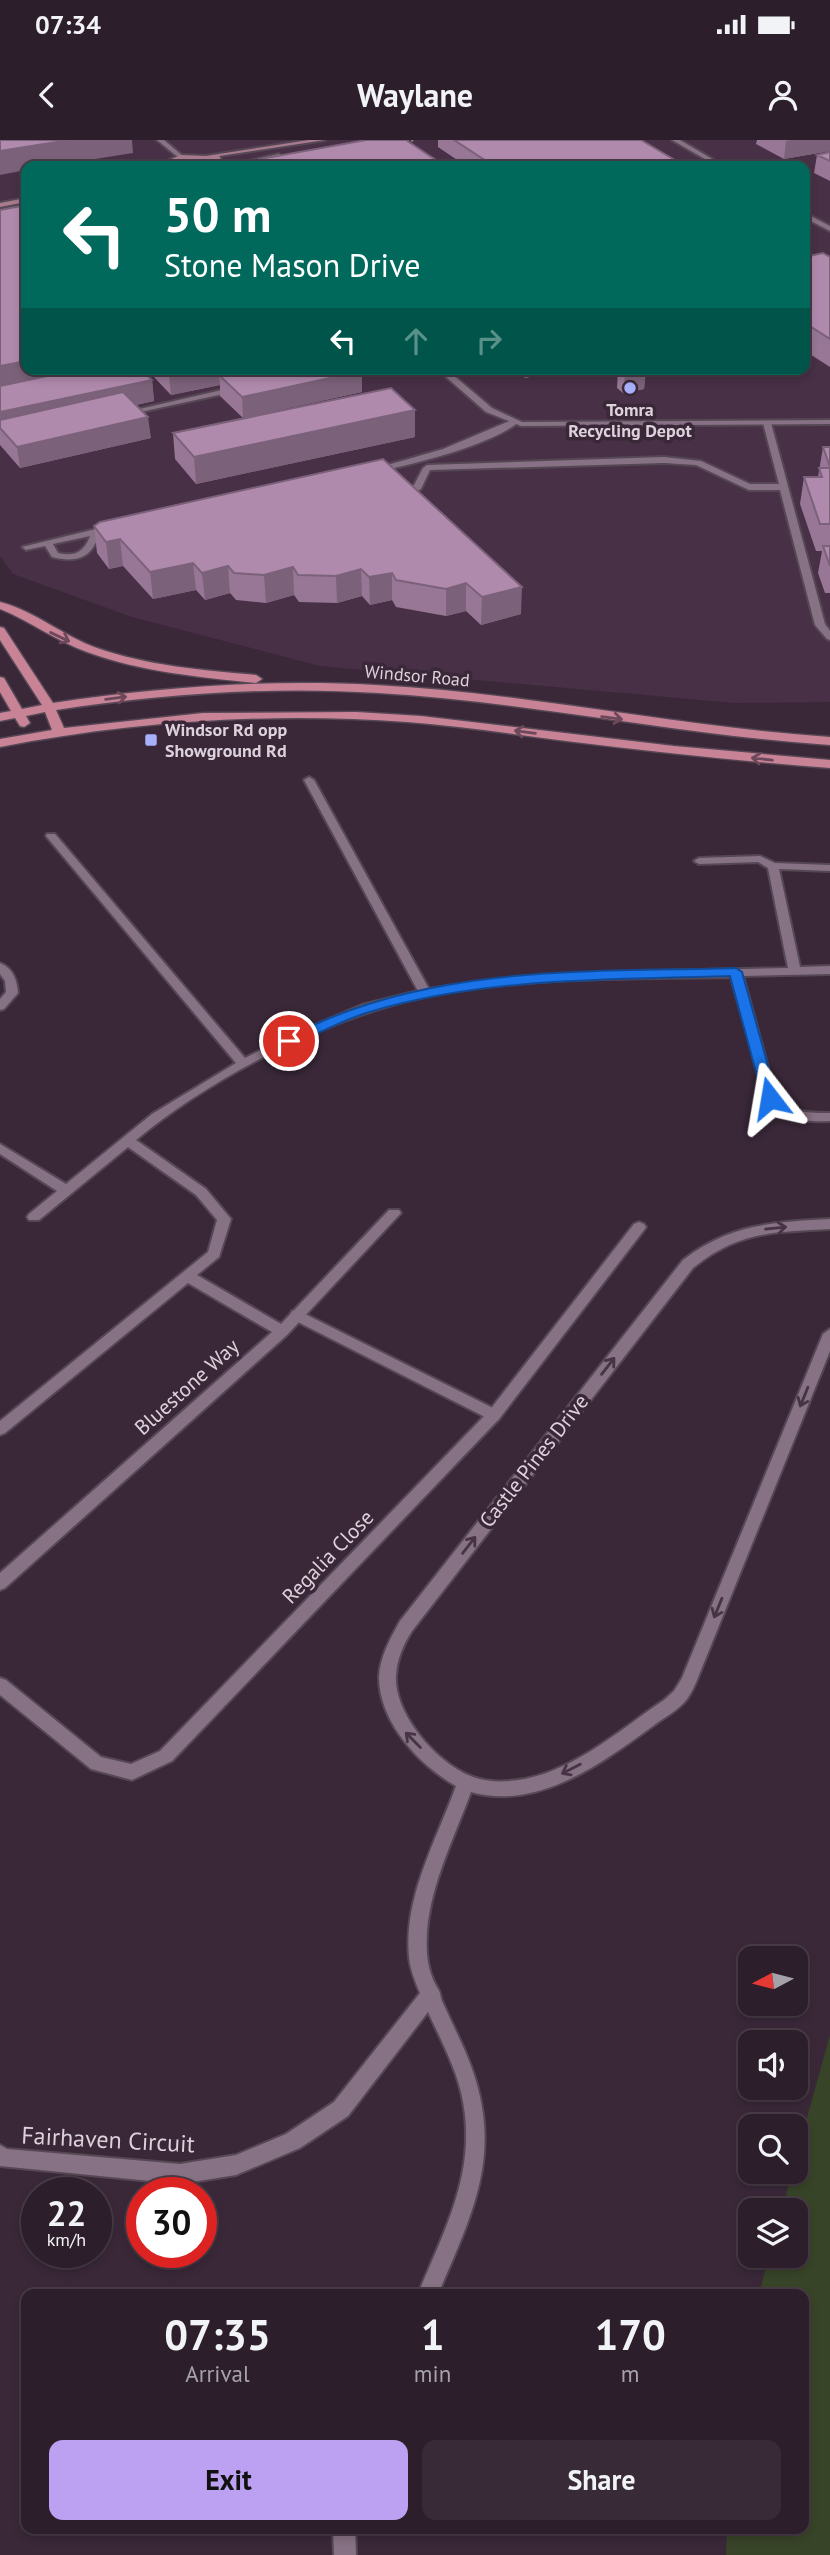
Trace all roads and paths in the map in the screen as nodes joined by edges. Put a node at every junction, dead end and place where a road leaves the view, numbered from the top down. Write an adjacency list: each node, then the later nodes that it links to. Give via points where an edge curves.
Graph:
1 (160, 140): 6 (street)
2 (322, 140): 5 (main road)
3 (675, 140): 10 (street)
4 (332, 146): 9 (main road)
5 (209, 156): 6 (main road); 8 (main road)
6 (181, 157): 7 (main road)
7 (172, 161)
8 (223, 161)
9 (256, 161)
10 (712, 161)
11 (21, 201): 12 (main road)
12 (0, 205)
13 (810, 218): 14 (street)
14 (830, 229)
15 (141, 375): 17 (street)
16 (448, 375): 20 (street, via 489,410)
17 (117, 380)
18 (250, 386): 19 (street)
19 (112, 416)
20 (515, 422): 22 (street); 23 (street, via 478,441)
21 (830, 422): 22 (street)
22 (767, 423): 24 (street)
23 (363, 472)
24 (784, 486): 25 (street, via 749,487 698,463 664,460 428,468 418,487); 32 (street, via 820,625)
25 (397, 498)
26 (121, 526): 27 (street)
27 (95, 532): 28 (street); 28 (street, via 91,548 70,558 55,555)
28 (47, 542): 29 (street)
29 (26, 547)
30 (0, 605): 34 (main road, one-way to 34, via 61,638 135,662)
31 (0, 631): 35 (main road)
32 (830, 637)
33 (0, 681): 36 (main road)
34 (322, 687): 35 (main road, Windsor Road, one-way to 34, via 197,691); 40 (main road, Windsor Road, one-way to 40, via 430,693 685,729)
35 (49, 707): 36 (main road, Windsor Road); 38 (main road)
36 (19, 713): 37 (main road, Windsor Road); 39 (main road)
37 (0, 717)
38 (59, 732): 39 (main road); 42 (main road, one-way to 38, via 422,719 341,715 235,715)
39 (31, 736): 41 (main road)
40 (830, 741)
41 (0, 743)
42 (830, 764)
43 (309, 780): 52 (street)
44 (51, 836): 54 (street)
45 (699, 861): 46 (street, via 760,859)
46 (773, 866): 47 (street); 50 (street)
47 (830, 868)
48 (0, 967): 53 (street, via 11,980 12,993)
49 (830, 970): 50 (street)
50 (795, 971): 51 (street)
51 (736, 972): 52 (street, via 553,978); 55 (street, via 770,1098 789,1114)
52 (425, 993): 54 (street, via 366,1008)
53 (0, 1006)
54 (243, 1065): 56 (street, via 156,1117)
55 (830, 1117)
56 (127, 1140): 58 (street); 63 (street, via 201,1192 223,1219 214,1254)
57 (0, 1149): 58 (street)
58 (67, 1191): 60 (street)
59 (394, 1213): 64 (street, Bluestone Way)
60 (34, 1217)
61 (830, 1224): 71 (street, Castle Pines Drive, one-way to 61, via 438,1765 398,1720 388,1688 394,1644 688,1264 716,1242 734,1235)
62 (639, 1227): 67 (street, Regalia Close)
63 (187, 1276): 65 (street); 68 (street)
64 (297, 1315): 65 (street, Bluestone Way); 67 (street)
65 (282, 1331): 69 (street, Bluestone Way)
66 (830, 1334): 71 (street, Castle Pines Drive, one-way to 71, via 682,1695 573,1769 506,1789)
67 (494, 1415): 70 (street, Regalia Close, via 166,1756 132,1772 97,1764)
68 (0, 1429)
69 (0, 1583)
70 (0, 1685)
71 (465, 1784): 72 (street, via 419,1918 418,1959)
72 (431, 1993): 73 (street, Fairhaven Circuit, via 341,2109 293,2141 236,2165 180,2174); 74 (street, via 468,2080 478,2130 476,2169)
73 (1, 2162)
74 (430, 2289)
75 (344, 2534): 76 (street)
76 (345, 2555)

